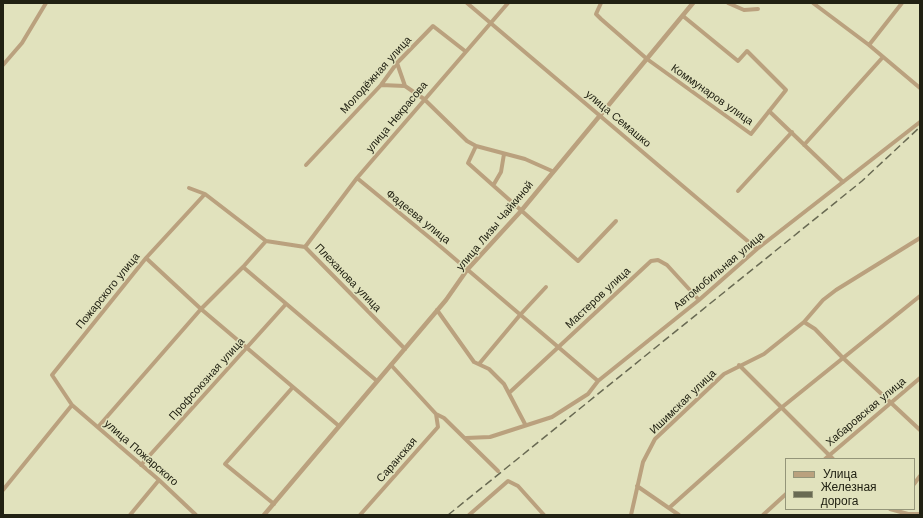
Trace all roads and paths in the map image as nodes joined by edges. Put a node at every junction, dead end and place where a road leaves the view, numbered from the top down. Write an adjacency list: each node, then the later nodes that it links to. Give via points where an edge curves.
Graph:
1 (46, 3): 17 (street, via 22,43)
2 (467, 3): 11 (street, улица Семашко)
3 (508, 3): 11 (street, улица Некрасова)
4 (601, 3): 15 (street, Коммунаров улица, via 596,14)
5 (693, 3): 10 (street, улица Лизы Чайкиной)
6 (728, 3): 9 (street, via 744,10)
7 (813, 3): 12 (street)
8 (902, 3): 12 (street)
9 (758, 9)
10 (683, 16): 15 (street, улица Лизы Чайкиной); 22 (street, Коммунаров улица, via 738,61 747,51 786,90)
11 (490, 23): 13 (street, улица Некрасова); 23 (street, улица Семашко)
12 (869, 45): 14 (street)
13 (465, 51): 16 (street, Молодёжная улица, via 433,26); 21 (street, улица Некрасова)
14 (883, 57): 20 (street); 26 (street)
15 (647, 59): 22 (street, Коммунаров улица, via 751,134); 23 (street, улица Лизы Чайкиной)
16 (397, 63): 18 (street, Молодёжная улица); 19 (street)
17 (3, 65)
18 (381, 85): 19 (street); 29 (street, Молодёжная улица)
19 (405, 86): 21 (street)
20 (920, 88)
21 (424, 99): 27 (street, via 467,141); 31 (street, улица Некрасова)
22 (769, 111): 25 (street)
23 (600, 116): 30 (street, улица Лизы Чайкиной); 42 (street, улица Семашко)
24 (920, 122): 32 (street, Автомобильная улица)
25 (792, 132): 26 (street); 35 (street)
26 (804, 145): 32 (street)
27 (476, 146): 28 (street); 33 (street, via 468,163)
28 (504, 154): 30 (street, via 525,159); 33 (street, via 502,172)
29 (306, 165)
30 (552, 172): 37 (street, улица Лизы Чайкиной)
31 (357, 178): 41 (street, улица Некрасова); 45 (street, Фадеева улица)
32 (843, 182): 42 (street, Автомобильная улица)
33 (494, 184): 37 (street)
34 (188, 188): 36 (street, Плеханова улица)
35 (738, 191)
36 (205, 194): 40 (street, Плеханова улица); 43 (street, Пожарского улица)
37 (521, 211): 38 (street, via 578,261); 45 (street, улица Лизы Чайкиной)
38 (616, 221)
39 (920, 238): 53 (street, Ишимская улица, via 836,290 823,300)
40 (266, 241): 41 (street, Плеханова улица); 44 (street)
41 (305, 247): 56 (street, Плеханова улица)
42 (757, 249): 48 (street, Автомобильная улица)
43 (146, 258): 50 (street); 67 (street, Пожарского улица, via 52,375)
44 (243, 267): 49 (street); 50 (street)
45 (467, 270): 51 (street, улица Лизы Чайкиной); 52 (street, Фадеева улица)
46 (546, 287): 52 (street)
47 (920, 296): 57 (street)
48 (699, 300): 55 (street, Мастеров улица, via 667,265 658,260 651,261); 63 (street, Автомобильная улица)
49 (286, 304): 54 (street, Профсоюзная улица); 62 (street)
50 (201, 309): 54 (street); 72 (street)
51 (437, 310): 56 (street, улица Лизы Чайкиной); 59 (street, via 474,362)
52 (520, 315): 55 (street, Фадеева улица); 59 (street)
53 (804, 322): 57 (street, via 816,329); 60 (street, Ишимская улица, via 764,354)
54 (248, 347): 64 (street); 78 (street, Профсоюзная улица)
55 (559, 347): 63 (street, Фадеева улица); 65 (street, Мастеров улица)
56 (405, 349): 58 (street, улица Лизы Чайкиной)
57 (842, 357): 66 (street); 68 (street)
58 (391, 364): 62 (street, улица Лизы Чайкиной); 69 (street)
59 (479, 364): 65 (street, via 489,369)
60 (739, 365): 68 (street); 81 (street, Ишимская улица, via 711,385 656,439 643,462)
61 (920, 378): 66 (street, Хабаровская улица)
62 (377, 381): 71 (street, улица Лизы Чайкиной)
63 (598, 381): 70 (street, Автомобильная улица, via 588,394 552,417)
64 (293, 387): 71 (street); 84 (street, via 225,464)
65 (509, 393): 70 (street)
66 (890, 402): 73 (street); 75 (street, Хабаровская улица)
67 (72, 405): 72 (street, улица Пожарского); 82 (street)
68 (781, 408): 75 (street); 85 (street)
69 (436, 414): 74 (street); 91 (street, Саранская, via 438,426)
70 (525, 424): 74 (street, Автомобильная улица, via 490,437)
71 (340, 426): 84 (street, улица Лизы Чайкиной)
72 (98, 427): 78 (street, улица Пожарского)
73 (920, 430)
74 (466, 438): 79 (street)
75 (829, 455): 76 (street, Хабаровская улица); 77 (street)
76 (826, 458)
77 (832, 458)
78 (142, 465): 80 (street, улица Пожарского)
79 (498, 471)
80 (159, 480): 88 (street); 89 (street, улица Пожарского)
81 (637, 486): 85 (street); 94 (street, Ишимская улица)
82 (3, 490)
83 (785, 495): 96 (street)
84 (274, 504): 90 (street, улица Лизы Чайкиной)
85 (670, 508): 95 (street)
86 (893, 510): 87 (street); 97 (street)
87 (920, 514)
88 (130, 515)
89 (196, 515)
90 (264, 515)
91 (360, 515)
92 (469, 515): 93 (street, via 508,481 518,486)
93 (544, 515)
94 (631, 515)
95 (679, 515)
96 (763, 515)
97 (890, 515)

